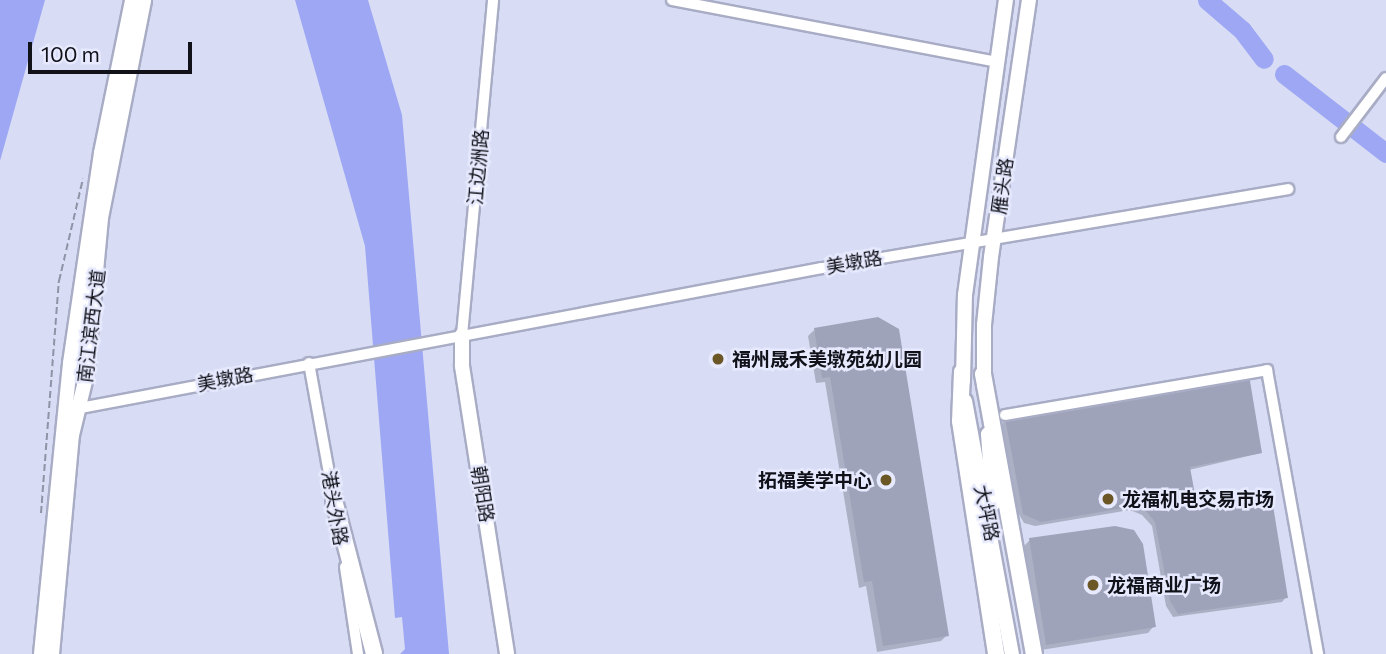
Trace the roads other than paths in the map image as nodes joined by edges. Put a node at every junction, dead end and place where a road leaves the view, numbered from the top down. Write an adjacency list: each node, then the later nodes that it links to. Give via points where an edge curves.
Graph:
1 (132, 0): 18 (main road, 南江滨西大道, via 101,153)
2 (144, 0): 17 (main road, 南江滨西大道, via 101,218 88,363)
3 (493, 0): 13 (street, 江边洲路)
4 (672, 0): 7 (street)
5 (1006, 0): 7 (main road, 雁头路)
6 (1029, 0): 11 (main road, 雁头路)
7 (998, 62): 12 (main road, 雁头路)
8 (1386, 78): 9 (street)
9 (1341, 137)
10 (1288, 190): 11 (street, 美墩路)
11 (994, 238): 12 (street, 美墩路); 16 (main road, 雁头路)
12 (972, 241): 13 (street, 美墩路); 15 (main road, 雁头路)
13 (462, 335): 14 (street, 美墩路); 25 (main road, 朝阳路, via 462,366)
14 (309, 363): 17 (street, 美墩路); 20 (street, 港头外路)
15 (961, 372): 26 (highway, via 960,421); 27 (main road, 大坪路)
16 (983, 374): 28 (main road, 大坪路, via 994,511); 29 (highway)
17 (79, 408): 18 (street, 美墩路); 22 (main road, 南江滨西大道, via 72,435)
18 (64, 410): 21 (main road, 南江滨西大道)
19 (1005, 415): 30 (street, via 1267,369)
20 (334, 500): 23 (street, 港头外路); 24 (highway)
21 (41, 654)
22 (52, 654)
23 (358, 654)
24 (374, 654)
25 (507, 654)
26 (996, 654)
27 (1012, 654)
28 (1017, 654)
29 (1034, 654)
30 (1318, 654)

